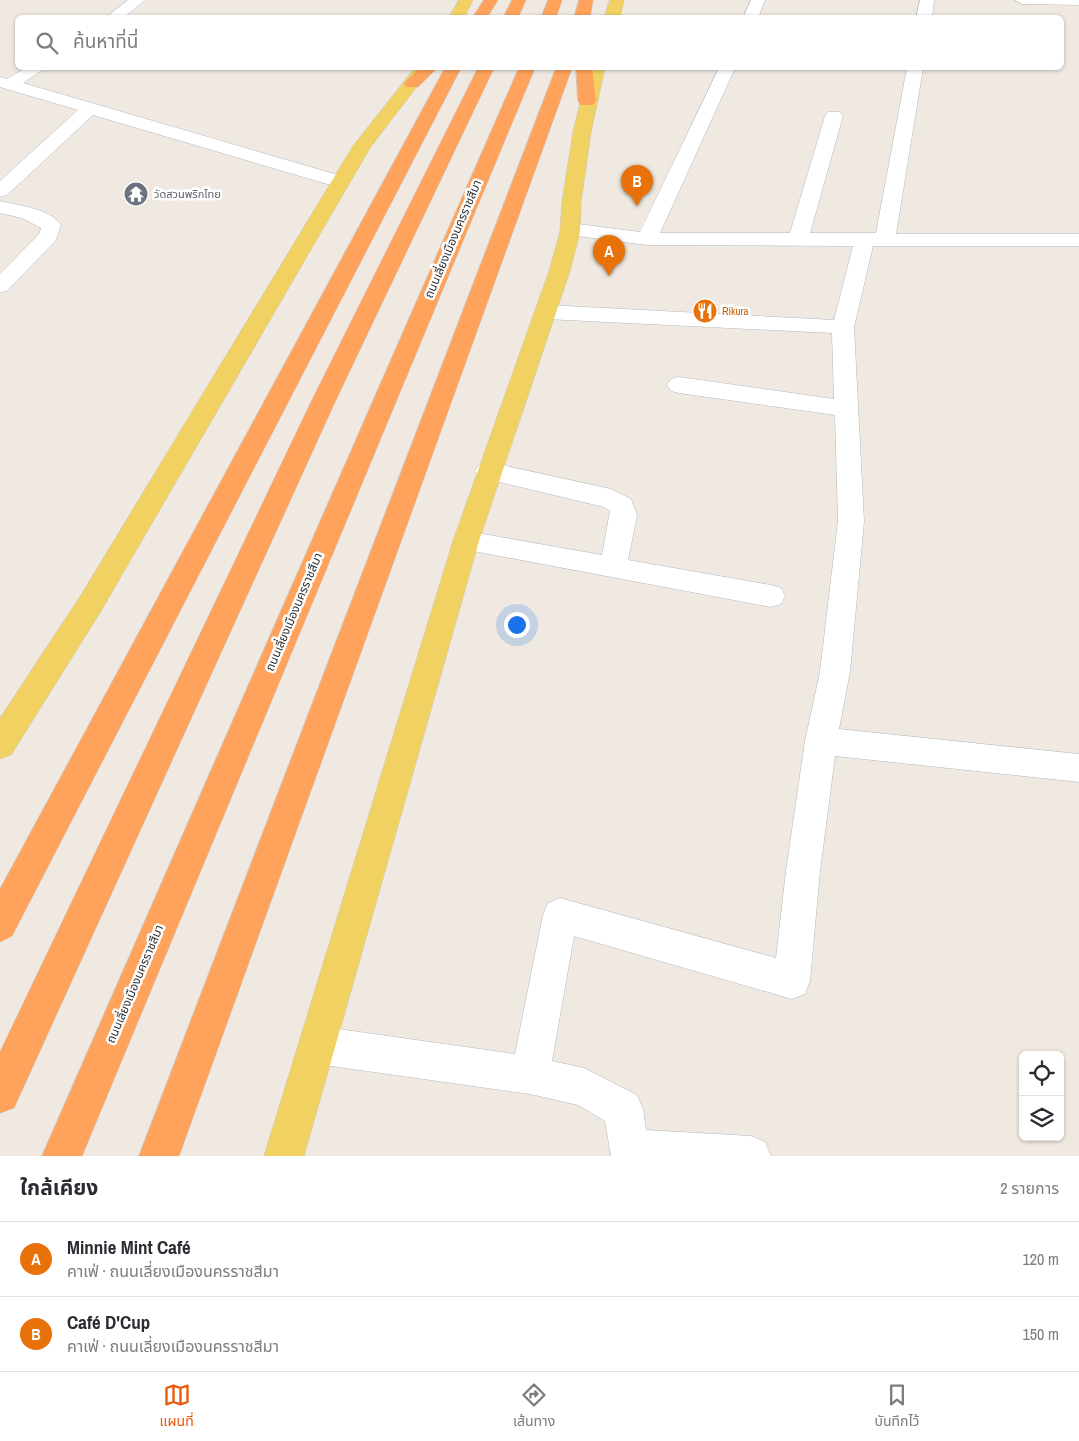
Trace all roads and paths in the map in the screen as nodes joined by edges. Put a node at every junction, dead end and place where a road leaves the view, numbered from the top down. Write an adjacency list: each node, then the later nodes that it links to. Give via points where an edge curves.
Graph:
1 (138, 0): 12 (street)
2 (466, 0): 13 (main road)
3 (491, 0): 14 (highway)
4 (519, 0): 15 (highway)
5 (556, 0): 16 (highway)
6 (586, 0): 17 (highway)
7 (617, 0): 18 (main road)
8 (758, 0): 19 (street)
9 (927, 0): 20 (street)
10 (1022, 0): 11 (street)
11 (1079, 1)
12 (116, 15)
13 (458, 15)
14 (481, 15)
15 (512, 15)
16 (549, 15)
17 (583, 15)
18 (613, 15)
19 (751, 15)
20 (924, 15)
21 (32, 70): 32 (street)
22 (422, 70): 33 (main road)
23 (427, 70): 33 (highway)
24 (452, 70): 57 (highway)
25 (485, 70): 60 (highway, via 323,402)
26 (526, 70): 62 (highway, ถนนเลี่ยงเมืองนครราชสีมา)
27 (563, 70): 63 (highway)
28 (584, 70): 34 (highway)
29 (596, 70): 34 (main road)
30 (726, 70): 41 (street)
31 (915, 70): 43 (street)
32 (4, 83): 35 (street)
33 (412, 83): 37 (main road, via 362,146)
34 (587, 101): 40 (main road)
35 (89, 109): 37 (street); 38 (street)
36 (834, 116): 42 (street)
37 (341, 182): 55 (main road, via 91,603)
38 (0, 191)
39 (0, 207): 45 (street, via 29,214 51,225 49,236)
40 (570, 229): 41 (street); 46 (main road)
41 (647, 239): 42 (street)
42 (798, 240): 43 (street)
43 (875, 240): 44 (street); 47 (street)
44 (1079, 240)
45 (0, 286)
46 (546, 312): 47 (street); 50 (main road)
47 (843, 327): 49 (street)
48 (678, 385): 49 (street)
49 (848, 409): 54 (street, via 851,521 835,672)
50 (488, 471): 51 (main road); 52 (street, via 611,499 622,506 624,515)
51 (466, 541): 52 (street); 58 (main road)
52 (613, 567): 53 (street)
53 (771, 596)
54 (821, 740): 56 (street); 59 (street, via 792,981 560,915)
55 (0, 745)
56 (1079, 768)
57 (0, 924)
58 (317, 1046): 59 (street); 64 (main road)
59 (530, 1075): 61 (street, via 584,1087 623,1109)
60 (0, 1094)
61 (631, 1152): 65 (street)
62 (62, 1156)
63 (159, 1156)
64 (284, 1156)
65 (751, 1156)

